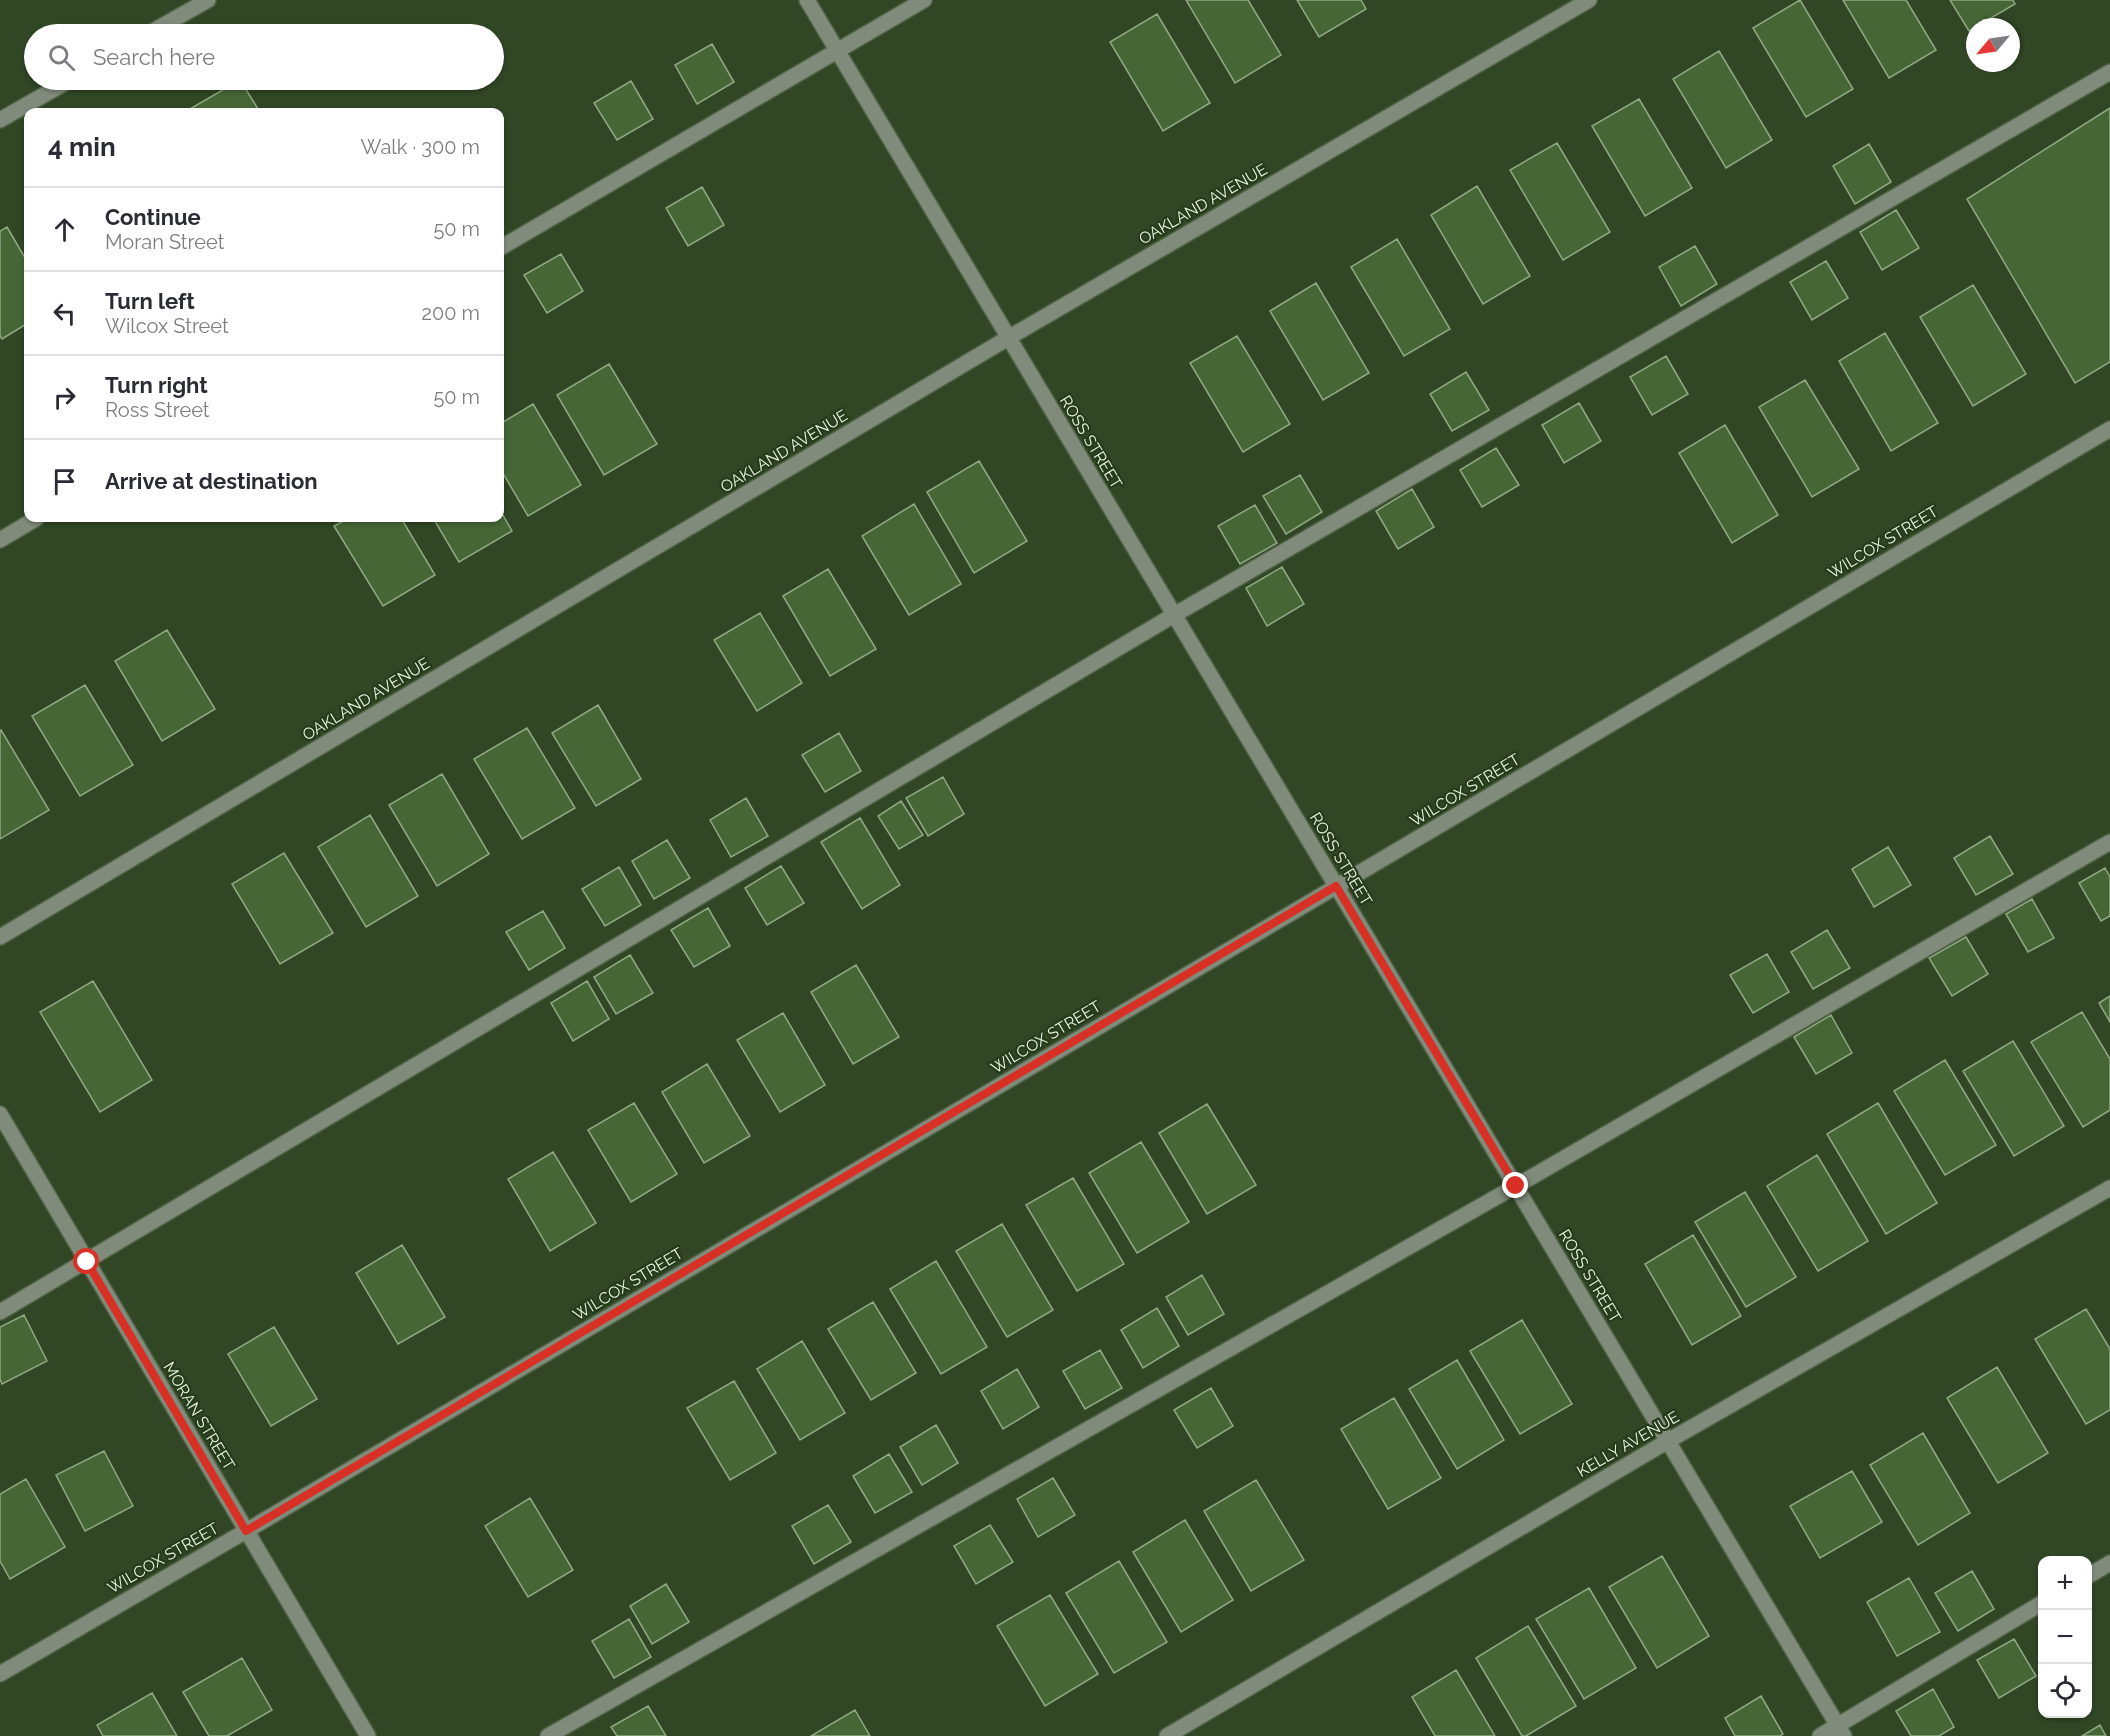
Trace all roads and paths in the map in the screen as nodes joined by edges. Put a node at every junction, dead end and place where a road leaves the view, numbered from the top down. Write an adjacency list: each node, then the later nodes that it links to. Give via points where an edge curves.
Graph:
1 (208, 0): 5 (street)
2 (807, 0): 6 (street, ROSS STREET)
3 (924, 0): 6 (street)
4 (1589, 0): 11 (street, OAKLAND AVENUE)
5 (166, 24)
6 (837, 51): 10 (street); 11 (street, ROSS STREET)
7 (2110, 72): 15 (street)
8 (52, 90): 9 (street)
9 (0, 120)
10 (504, 246)
11 (1008, 338): 15 (street, ROSS STREET); 18 (street, OAKLAND AVENUE)
12 (2110, 429): 17 (street, WILCOX STREET)
13 (30, 522): 14 (street)
14 (0, 540)
15 (1174, 615): 17 (street, ROSS STREET); 22 (street)
16 (2110, 842): 20 (street)
17 (1336, 886): 20 (street, ROSS STREET); 25 (street, WILCOX STREET)
18 (0, 937)
19 (0, 1114): 22 (street, MORAN STREET)
20 (1516, 1186): 24 (street, ROSS STREET); 32 (street)
21 (2110, 1188): 24 (street, KELLY AVENUE)
22 (87, 1262): 23 (street); 25 (street, MORAN STREET)
23 (0, 1312)
24 (1668, 1441): 30 (street, ROSS STREET); 33 (street, KELLY AVENUE)
25 (246, 1531): 29 (street, WILCOX STREET); 31 (street, MORAN STREET)
26 (2110, 1563): 27 (street)
27 (2092, 1574)
28 (2038, 1606): 30 (street)
29 (0, 1674)
30 (1841, 1731): 34 (street)
31 (368, 1736)
32 (548, 1736)
33 (1167, 1736)
34 (1820, 1736)

